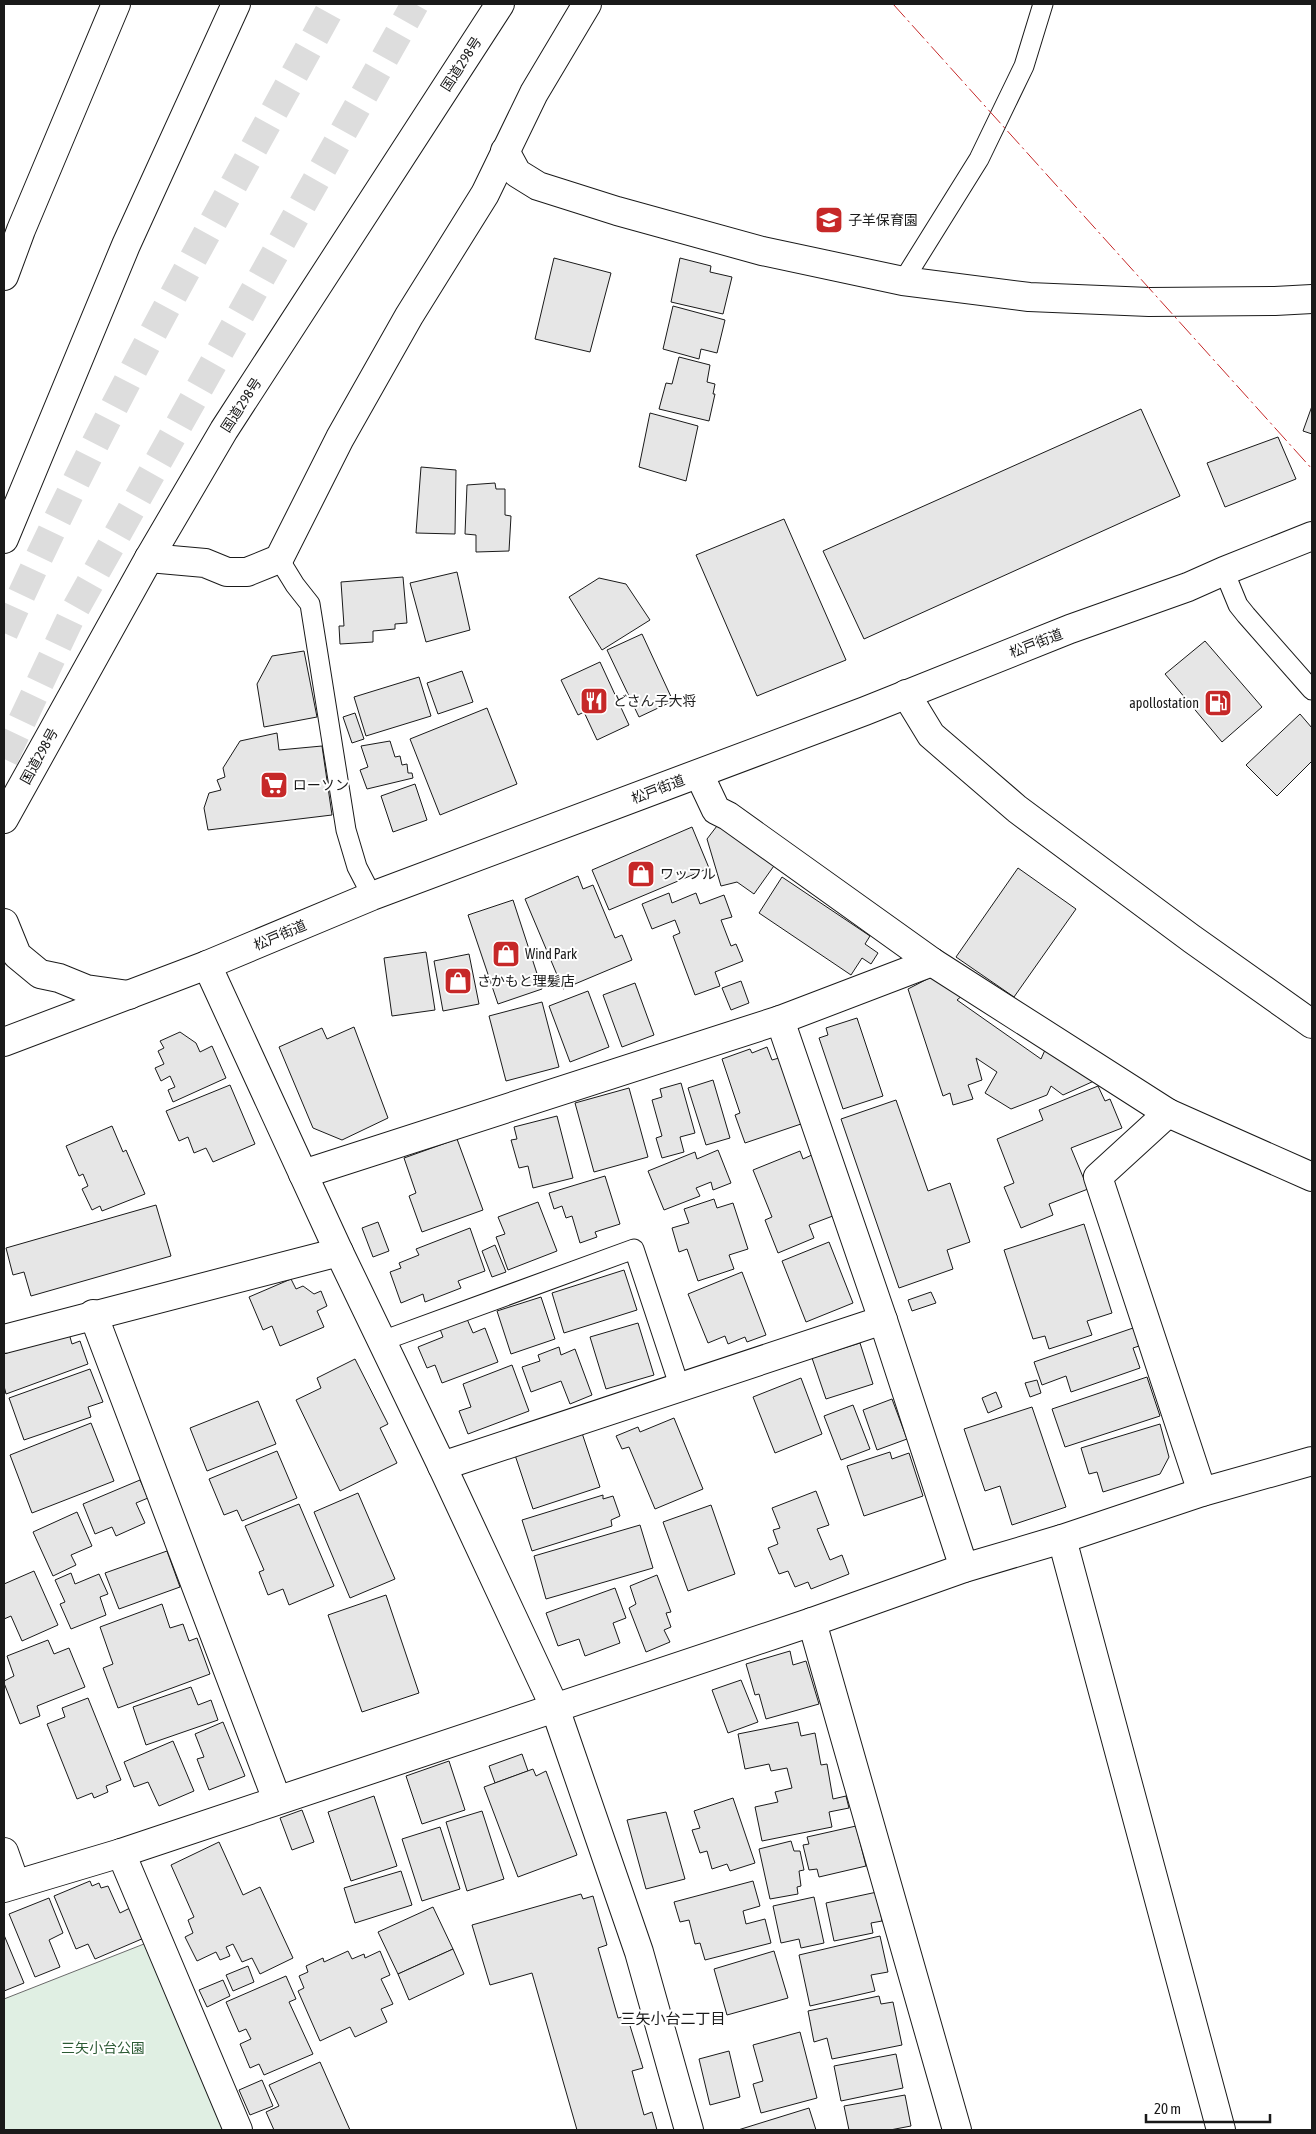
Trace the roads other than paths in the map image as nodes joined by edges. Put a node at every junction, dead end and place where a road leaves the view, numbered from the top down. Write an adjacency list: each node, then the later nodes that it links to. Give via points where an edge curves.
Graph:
1 (116, 4): 7 (main road)
2 (236, 4): 12 (main road, via 126,245)
3 (500, 4): 13 (main road, 国道298号, via 224,430)
4 (587, 4): 6 (main road, via 534,93)
5 (1043, 4): 9 (lane, via 1024,66 979,159)
6 (505, 151): 9 (main road, via 517,173 538,186 762,251); 14 (main road, via 485,194 409,316 340,438)
7 (12, 228): 8 (main road)
8 (4, 276)
9 (903, 281): 10 (main road, via 1029,297 1149,302)
10 (1312, 299)
11 (1312, 536): 15 (main road, 松戸街道)
12 (4, 539)
13 (149, 558): 14 (main road, via 205,563 227,572 247,572); 19 (main road, 国道298号)
14 (279, 559): 20 (lane, via 310,604 346,830)
15 (1224, 571): 16 (lane, via 1246,616); 17 (main road, 松戸街道)
16 (1312, 690)
17 (906, 694): 18 (main road, 松戸街道); 26 (main road, via 932,734 1017,809)
18 (699, 774): 20 (main road, 松戸街道); 22 (main road, via 716,810)
19 (4, 819)
20 (372, 896): 23 (main road, 松戸街道)
21 (4, 923): 24 (main road, via 17,955 40,974 86,989)
22 (932, 962): 25 (main road); 28 (main road)
23 (207, 965): 24 (main road, 松戸街道); 29 (main road)
24 (130, 995): 27 (main road, 松戸街道)
25 (780, 1020): 29 (main road); 33 (main road)
26 (1312, 1024)
27 (4, 1042)
28 (1168, 1113): 30 (main road); 39 (main road, via 1098,1177)
29 (303, 1174): 31 (main road)
30 (1312, 1177)
31 (339, 1252): 32 (main road); 35 (main road)
32 (93, 1314): 34 (main road); 44 (main road)
33 (883, 1320): 36 (main road); 41 (main road)
34 (4, 1339)
35 (382, 1340): 36 (lane, via 634,1249); 38 (main road)
36 (680, 1388): 38 (main road)
37 (1312, 1461): 39 (main road)
38 (442, 1466): 43 (main road)
39 (1202, 1492): 40 (main road)
40 (1062, 1539): 41 (main road); 51 (main road)
41 (964, 1568): 42 (main road)
42 (812, 1622): 43 (main road); 50 (main road)
43 (554, 1708): 44 (main road); 49 (main road, via 639,1952)
44 (277, 1800): 46 (main road)
45 (4, 1852): 47 (main road)
46 (121, 1853): 47 (main road); 48 (main road)
47 (9, 1885)
48 (238, 2130)
49 (689, 2130)
50 (957, 2130)
51 (1221, 2130)

